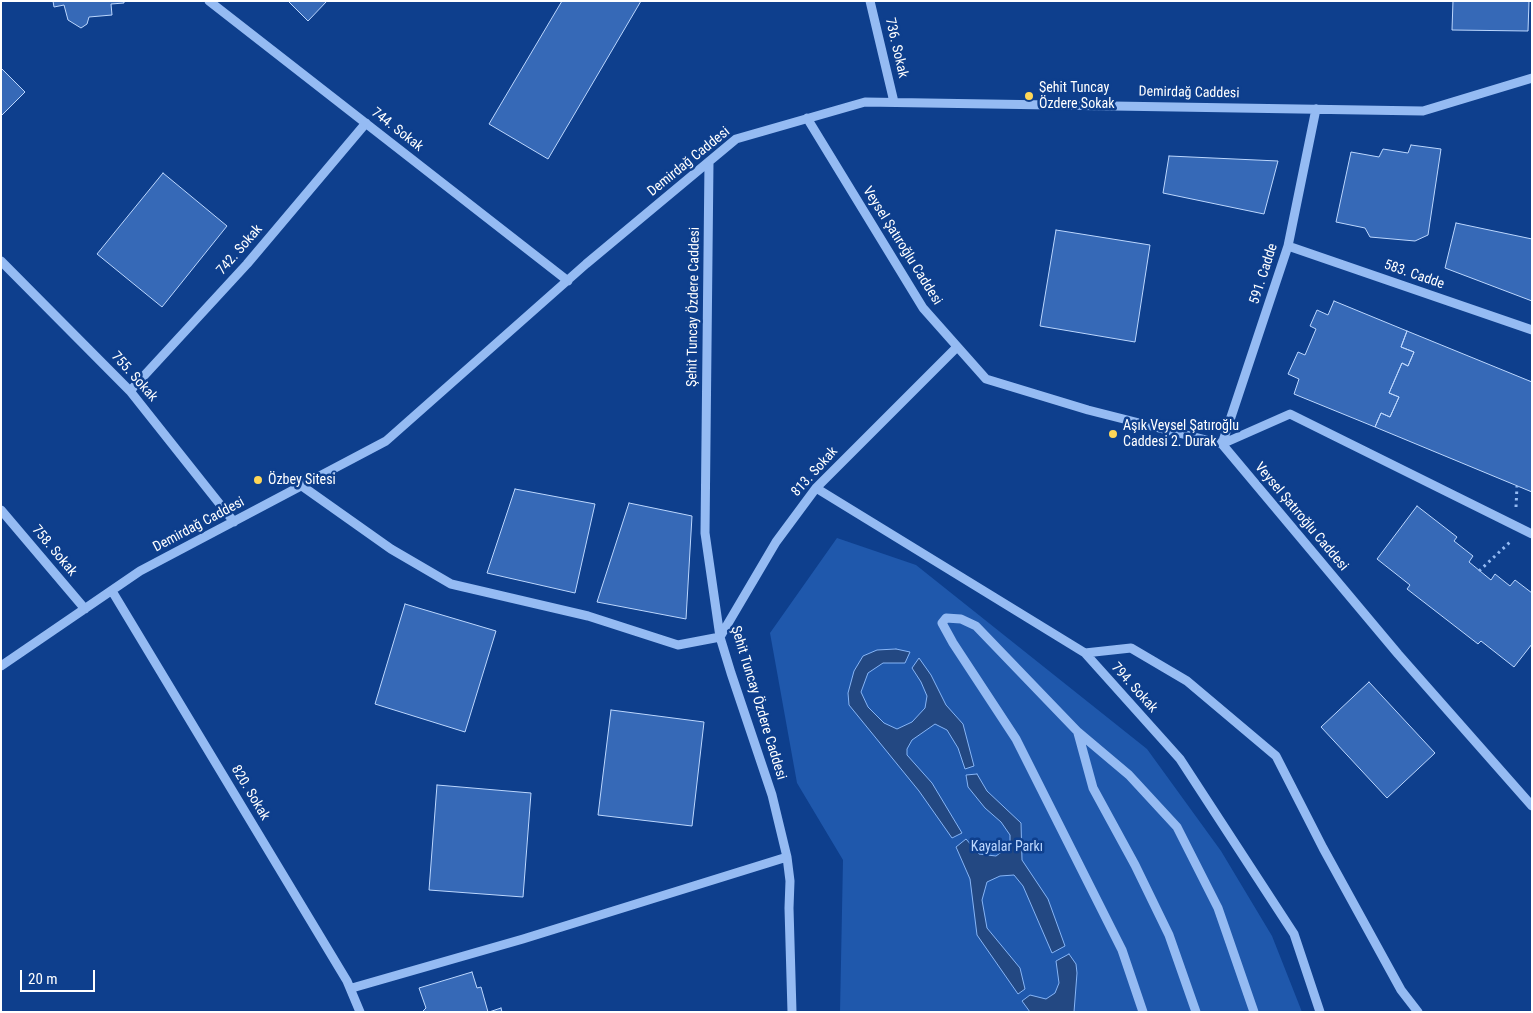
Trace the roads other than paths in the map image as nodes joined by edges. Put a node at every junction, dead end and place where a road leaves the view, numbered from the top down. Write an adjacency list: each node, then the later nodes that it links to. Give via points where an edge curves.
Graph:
1 (210, 1): 7 (street, 744. Sokak)
2 (870, 1): 4 (street, 736. Sokak)
3 (1532, 78): 5 (street, Demirdağ Caddesi, via 1423,110)
4 (894, 102): 5 (street, Demirdağ Caddesi); 6 (street, Demirdağ Caddesi, via 865,102)
5 (1316, 109): 9 (street, 591. Cadde)
6 (807, 118): 8 (street, Demirdağ Caddesi, via 736,139); 13 (street, Veysel Şatıroğlu Caddesi, via 923,308)
7 (366, 123): 11 (street, 744. Sokak); 14 (street, 742. Sokak, via 247,264)
8 (709, 162): 11 (street, Demirdağ Caddesi); 23 (street, Şehit Tuncay Özdere Caddesi, via 705,533)
9 (1288, 246): 12 (street, 583. Cadde); 15 (street, 591. Cadde)
10 (1, 261): 14 (street, 755. Sokak)
11 (568, 280): 16 (street, Demirdağ Caddesi, via 386,441)
12 (1532, 330)
13 (957, 347): 15 (street, Veysel Şatıroğlu Caddesi, via 986,379 1088,410); 17 (street, 813. Sokak)
14 (130, 391): 19 (street, 755. Sokak)
15 (1222, 444): 20 (street, via 1290,414); 27 (street, Veysel Şatıroğlu Caddesi, via 1398,654)
16 (302, 486): 19 (street, Demirdağ Caddesi); 23 (street, via 391,549 451,584 588,616 678,644)
17 (816, 488): 23 (street, 813. Sokak, via 776,542); 24 (street, 794. Sokak)
18 (1, 510): 22 (street, 758. Sokak)
19 (234, 522): 21 (street, Demirdağ Caddesi, via 140,572)
20 (1528, 532)
21 (112, 591): 22 (street, Demirdağ Caddesi); 29 (street, 820. Sokak)
22 (85, 609): 25 (street, Demirdağ Caddesi)
23 (720, 637): 28 (street, Şehit Tuncay Özdere Caddesi, via 772,795)
24 (1085, 653): 35 (street, 794. Sokak, via 1180,759 1294,934); 36 (street, via 1131,648 1187,681 1276,756 1401,990)
25 (1, 666)
26 (1078, 732): 32 (street, via 976,626 961,618 946,618 942,623 1016,739 1122,950); 33 (street, via 1093,788 1169,935); 34 (street, via 1129,776 1177,827 1218,908)
27 (1532, 806)
28 (787, 857): 29 (street, via 541,934); 31 (street, Şehit Tuncay Özdere Caddesi)
29 (352, 988): 30 (street, 820. Sokak)
30 (360, 1012)
31 (792, 1012)
32 (1143, 1012)
33 (1196, 1012)
34 (1254, 1012)
35 (1320, 1012)
36 (1418, 1012)

